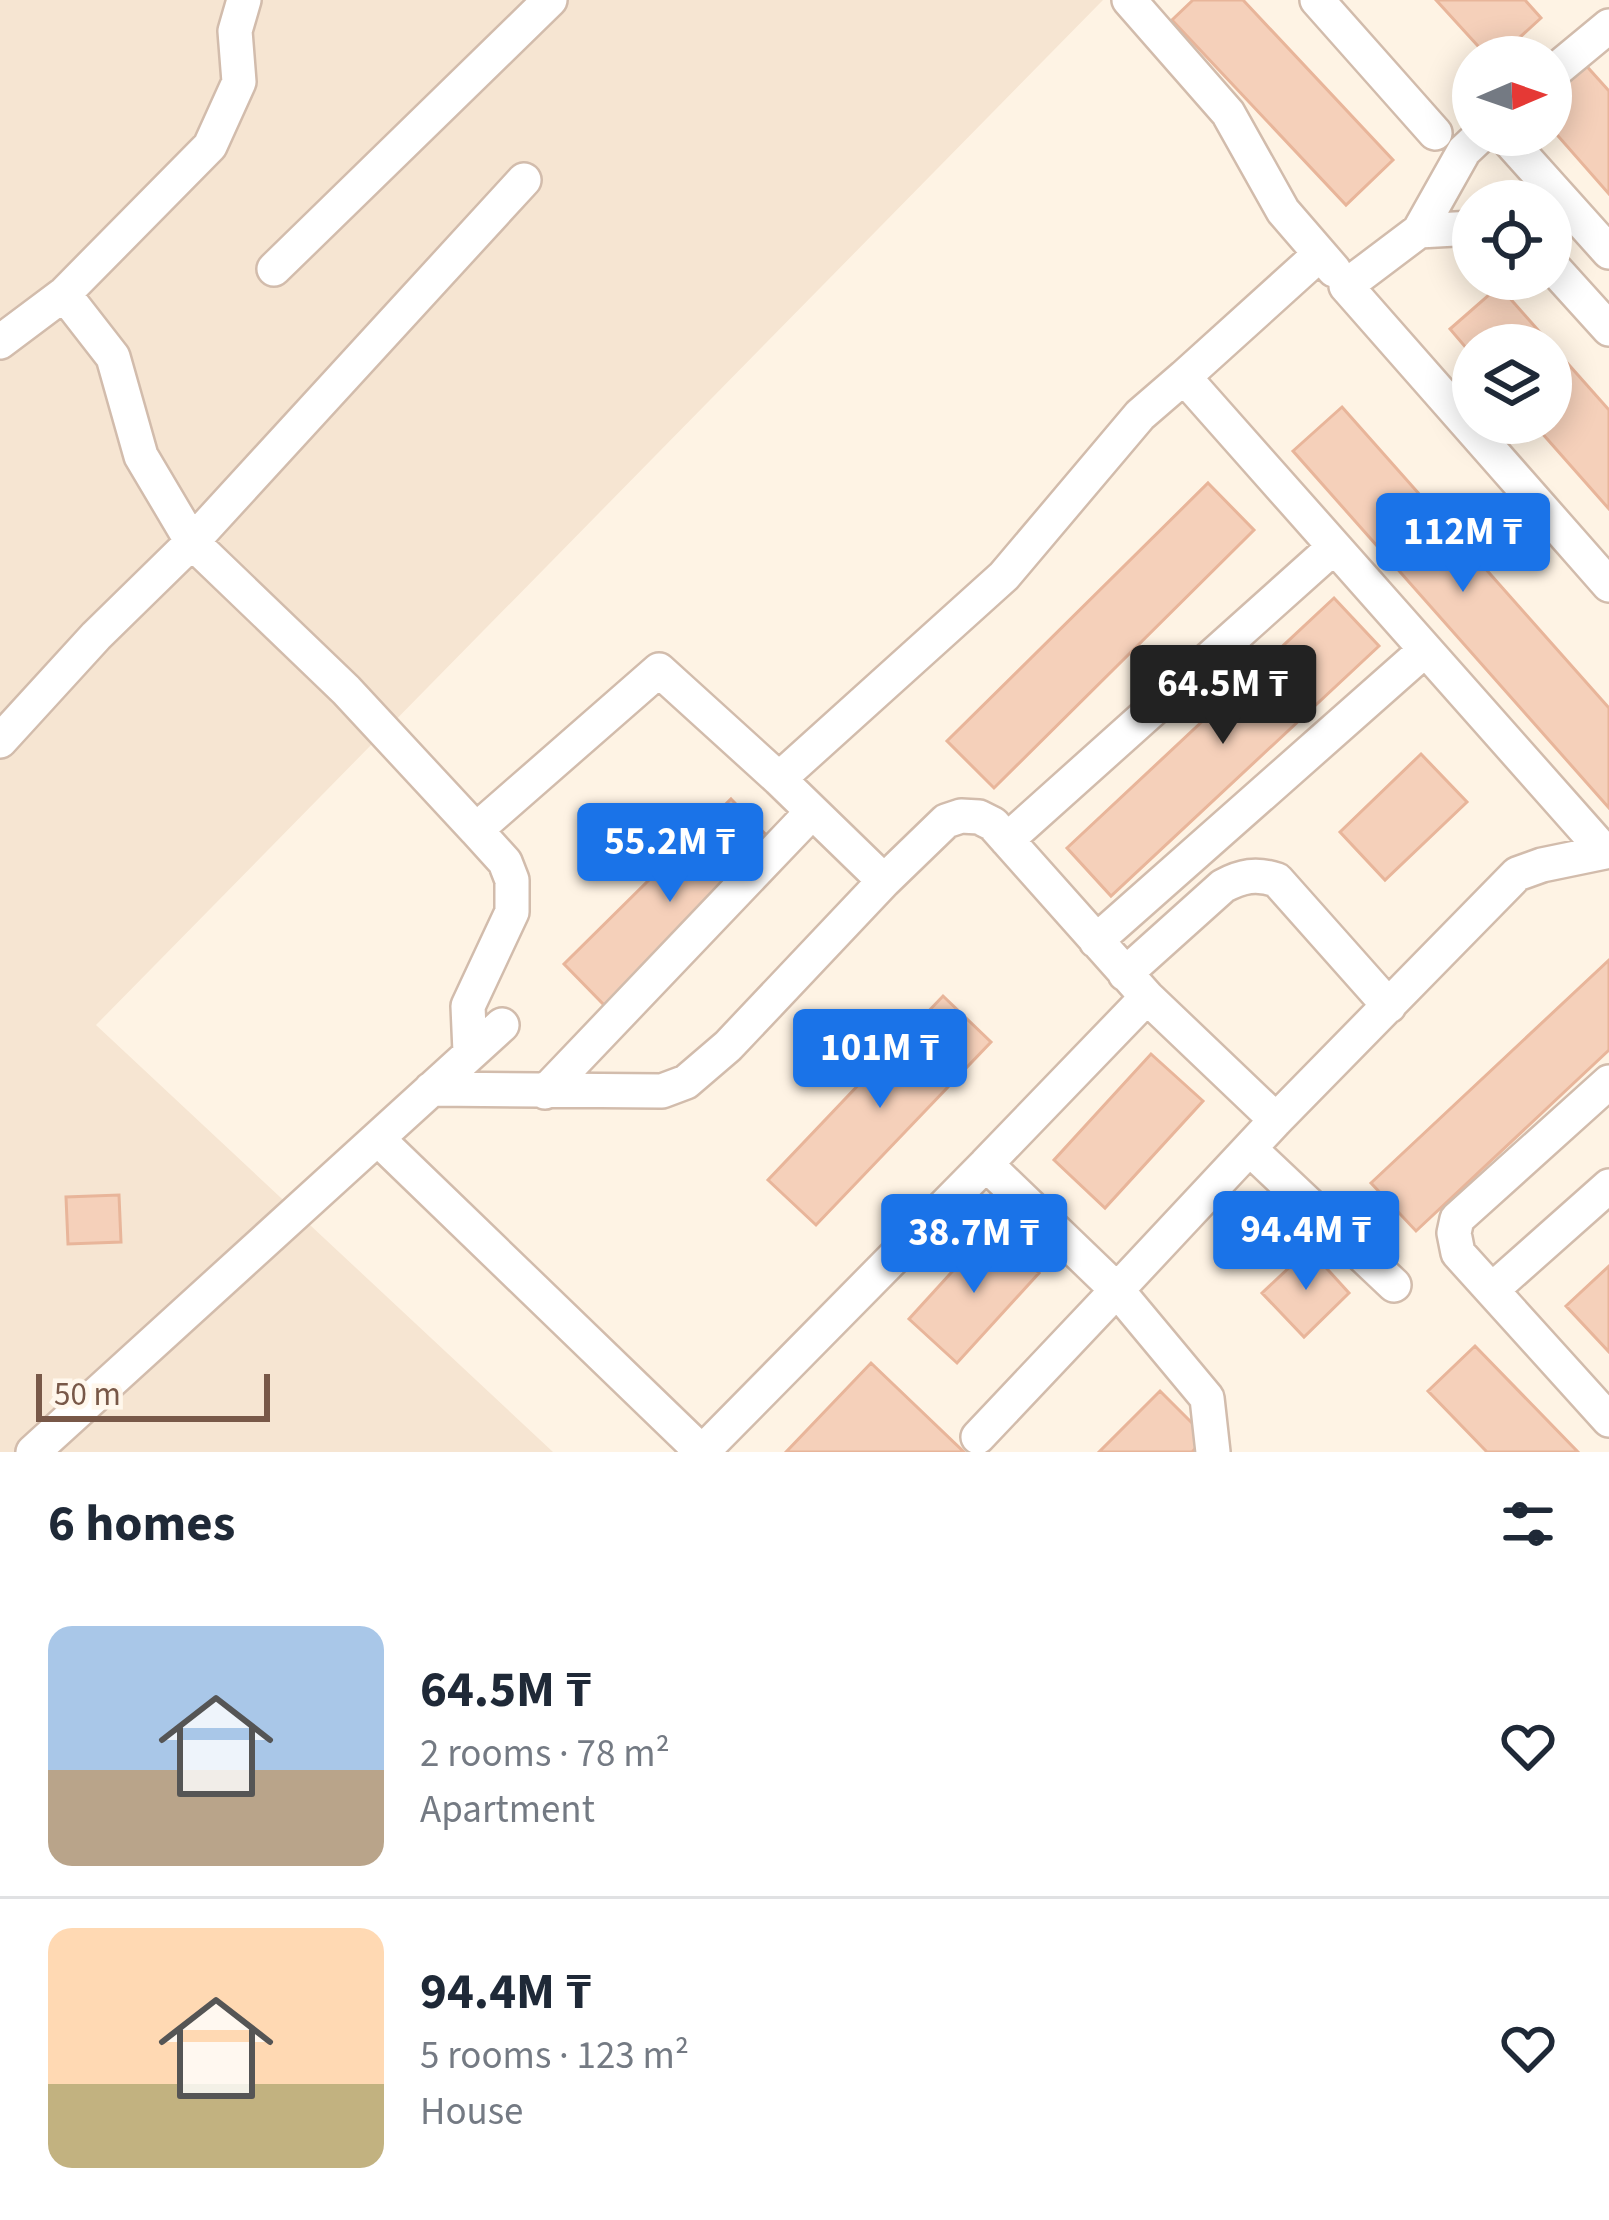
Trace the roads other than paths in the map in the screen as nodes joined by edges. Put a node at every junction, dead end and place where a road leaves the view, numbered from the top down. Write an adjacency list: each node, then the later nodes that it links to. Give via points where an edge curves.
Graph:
1 (244, 0): 20 (lane, via 235,31 239,82 210,146)
2 (550, 0): 17 (lane)
3 (1129, 0): 16 (lane, via 1228,113 1282,211)
4 (1317, 0): 9 (lane)
5 (1600, 0): 6 (lane)
6 (1609, 10)
7 (1609, 26): 8 (lane)
8 (1572, 57)
9 (1435, 133)
10 (1461, 156): 14 (lane)
11 (1523, 156): 15 (lane)
12 (524, 180): 24 (lane)
13 (1452, 229): 14 (lane)
14 (1419, 230): 18 (lane)
15 (1609, 252)
16 (1320, 254): 18 (lane); 23 (lane)
17 (274, 268)
18 (1346, 286): 26 (lane)
19 (1572, 288): 21 (lane)
20 (64, 294): 22 (lane); 24 (lane, via 113,357 141,456)
21 (1609, 329)
22 (0, 342)
23 (1184, 377): 25 (lane); 29 (lane, via 1140,416 1004,577)
24 (192, 542): 28 (lane); 31 (lane)
25 (1334, 547): 27 (lane); 32 (lane)
26 (1609, 585)
27 (1425, 650): 33 (lane); 35 (lane)
28 (0, 741)
29 (779, 779): 30 (lane); 31 (lane, via 659,670)
30 (812, 812): 34 (lane); 42 (lane)
31 (476, 830): 39 (lane, via 505,862 512,912 468,1006)
32 (1007, 840): 34 (lane, via 993,824 961,816); 35 (lane)
33 (1607, 852): 37 (lane, via 1517,874)
34 (884, 881): 42 (lane, via 686,1082 662,1090)
35 (1096, 941): 36 (lane)
36 (1136, 986): 37 (lane, via 1222,886 1261,874 1277,880); 43 (lane); 46 (lane)
37 (1389, 1006): 43 (lane)
38 (502, 1025): 39 (lane)
39 (470, 1052): 41 (lane)
40 (1609, 1082): 49 (lane, via 1457,1219 1459,1253)
41 (431, 1089): 42 (lane); 44 (lane)
42 (545, 1092)
43 (1276, 1120): 45 (lane)
44 (378, 1139): 46 (lane, via 702,1452); 53 (lane)
45 (1250, 1149): 48 (lane); 50 (lane)
46 (986, 1163): 50 (lane)
47 (1609, 1186): 49 (lane)
48 (1394, 1285)
49 (1492, 1289): 51 (lane)
50 (1117, 1290): 52 (lane); 54 (lane, via 1207,1398)
51 (1602, 1399)
52 (978, 1437)
53 (33, 1452)
54 (1213, 1452)

